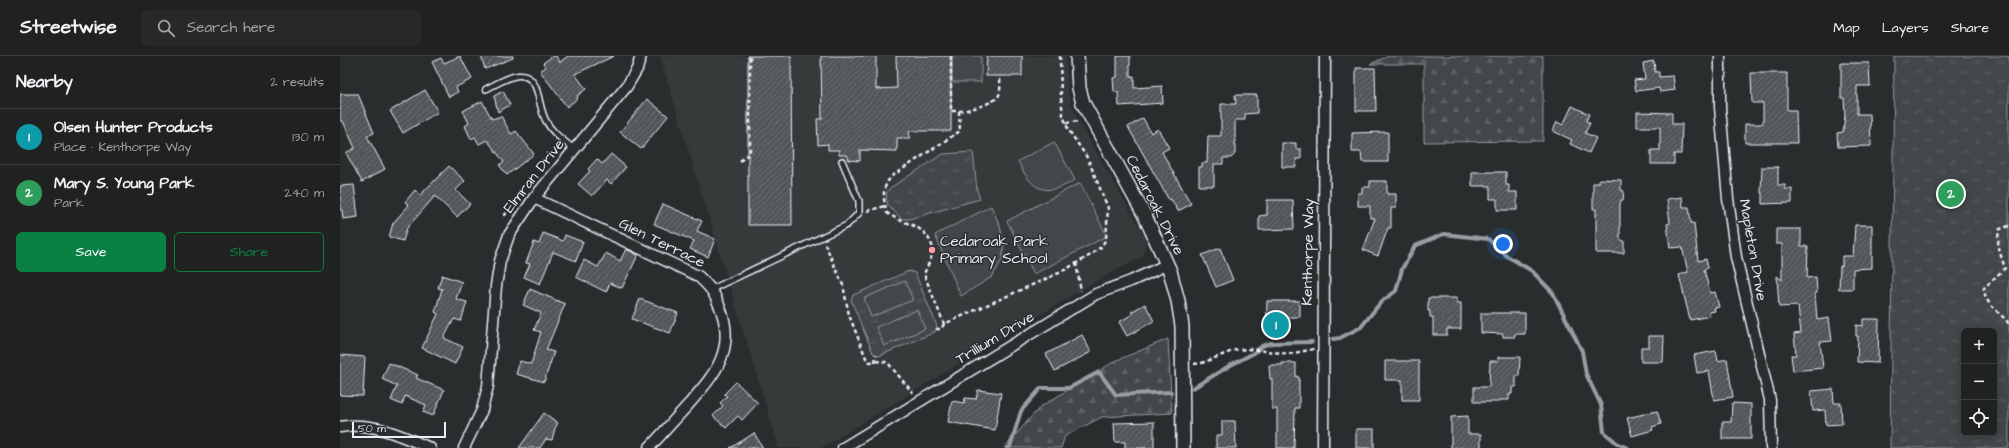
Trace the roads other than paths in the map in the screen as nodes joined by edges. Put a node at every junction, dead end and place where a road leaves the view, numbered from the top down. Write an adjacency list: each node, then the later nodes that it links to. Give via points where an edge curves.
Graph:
1 (641, 56): 6 (street, Elmran Drive, via 627,86)
2 (1077, 56): 9 (street, Cedaroak Drive, via 1079,88 1083,103 1145,216)
3 (1325, 56): 17 (street, Kenthorpe Way)
4 (1720, 56): 18 (street, Mapleton Drive, via 1720,107 1728,199 1736,257 1770,400)
5 (486, 89): 6 (lane, via 511,77 522,75 530,78 537,89 550,129)
6 (574, 149): 8 (street, Elmran Drive)
7 (842, 161): 10 (lane, via 859,201 859,212 847,225)
8 (534, 198): 10 (street, Glen Terrace, via 698,276); 13 (street, Elmran Drive, via 514,227 500,261 488,386 482,410)
9 (1168, 264): 15 (street, Trillium Drive, via 1083,301); 16 (street, Cedaroak Drive, via 1182,326)
10 (712, 289): 14 (street, Glen Terrace, via 724,320 724,349 721,361 708,381)
11 (340, 427): 12 (street, via 378,428)
12 (430, 448)
13 (464, 448)
14 (649, 448)
15 (844, 448)
16 (1183, 448)
17 (1323, 448)
18 (1771, 448)

